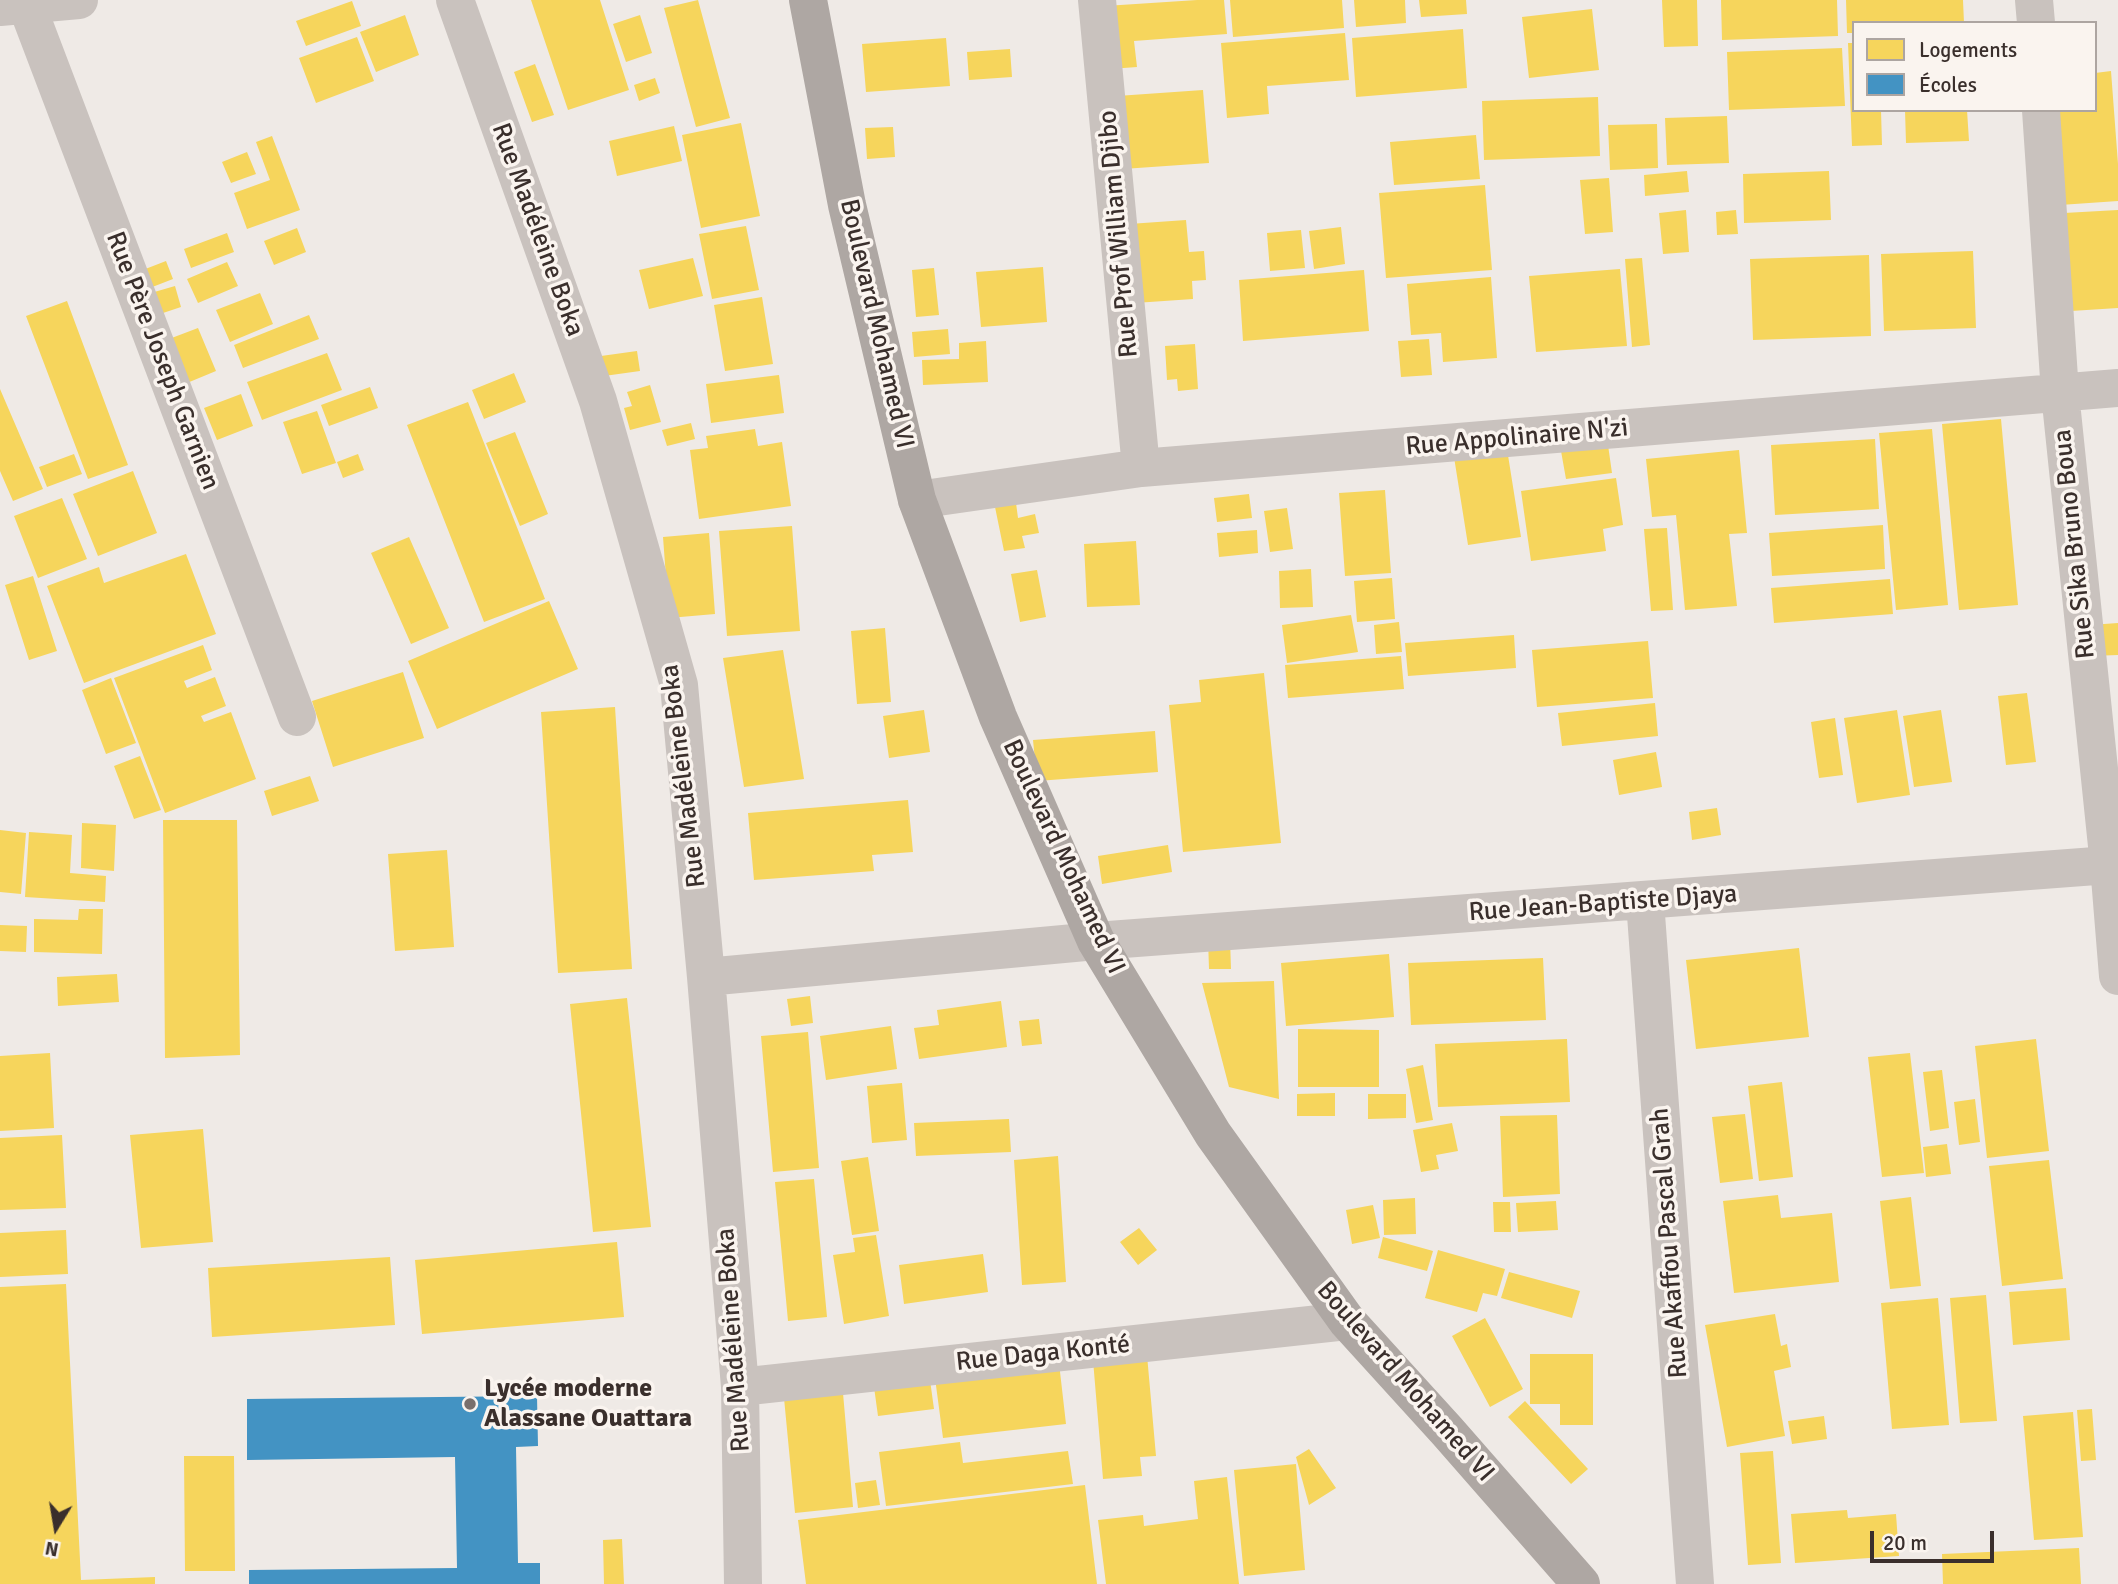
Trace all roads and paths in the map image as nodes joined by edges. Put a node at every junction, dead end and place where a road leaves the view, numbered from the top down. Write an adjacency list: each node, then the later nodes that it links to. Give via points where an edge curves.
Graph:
1 (79, 0): 6 (street)
2 (455, 0): 18 (street, Rue Madéleine Boka, via 598,401 679,685)
3 (808, 0): 12 (main road, Boulevard Mohamed VI, via 846,205)
4 (1097, 0): 11 (street, Rue Prof William Djibo)
5 (2034, 0): 7 (street)
6 (14, 7): 13 (street, Rue Père Joseph Garnien)
7 (2036, 21)
8 (2042, 112): 10 (street, Rue Sika Bruno Boua)
9 (2118, 388): 10 (street, Rue Appolinaire N'zi)
10 (2060, 393): 11 (street, Rue Appolinaire N'zi); 14 (street, Rue Sika Bruno Boua)
11 (1141, 468): 12 (street, Rue Appolinaire N'zi)
12 (918, 500): 16 (main road, Boulevard Mohamed VI, via 998,717)
13 (296, 717)
14 (2109, 865): 15 (street, Rue Jean-Baptiste Djaya); 17 (street, Rue Sika Bruno Boua)
15 (1645, 901): 16 (street, Rue Jean-Baptiste Djaya); 23 (street, Rue Akaffou Pascal Grah)
16 (1096, 941): 18 (street, Rue Jean-Baptiste Djaya); 19 (main road, Boulevard Mohamed VI, via 1213,1134)
17 (2118, 976)
18 (706, 977): 20 (street, Rue Madéleine Boka)
19 (1347, 1321): 20 (street, Rue Daga Konté); 22 (main road, Boulevard Mohamed VI)
20 (740, 1387): 21 (street, Rue Madéleine Boka)
21 (743, 1584)
22 (1581, 1584)
23 (1695, 1584)

